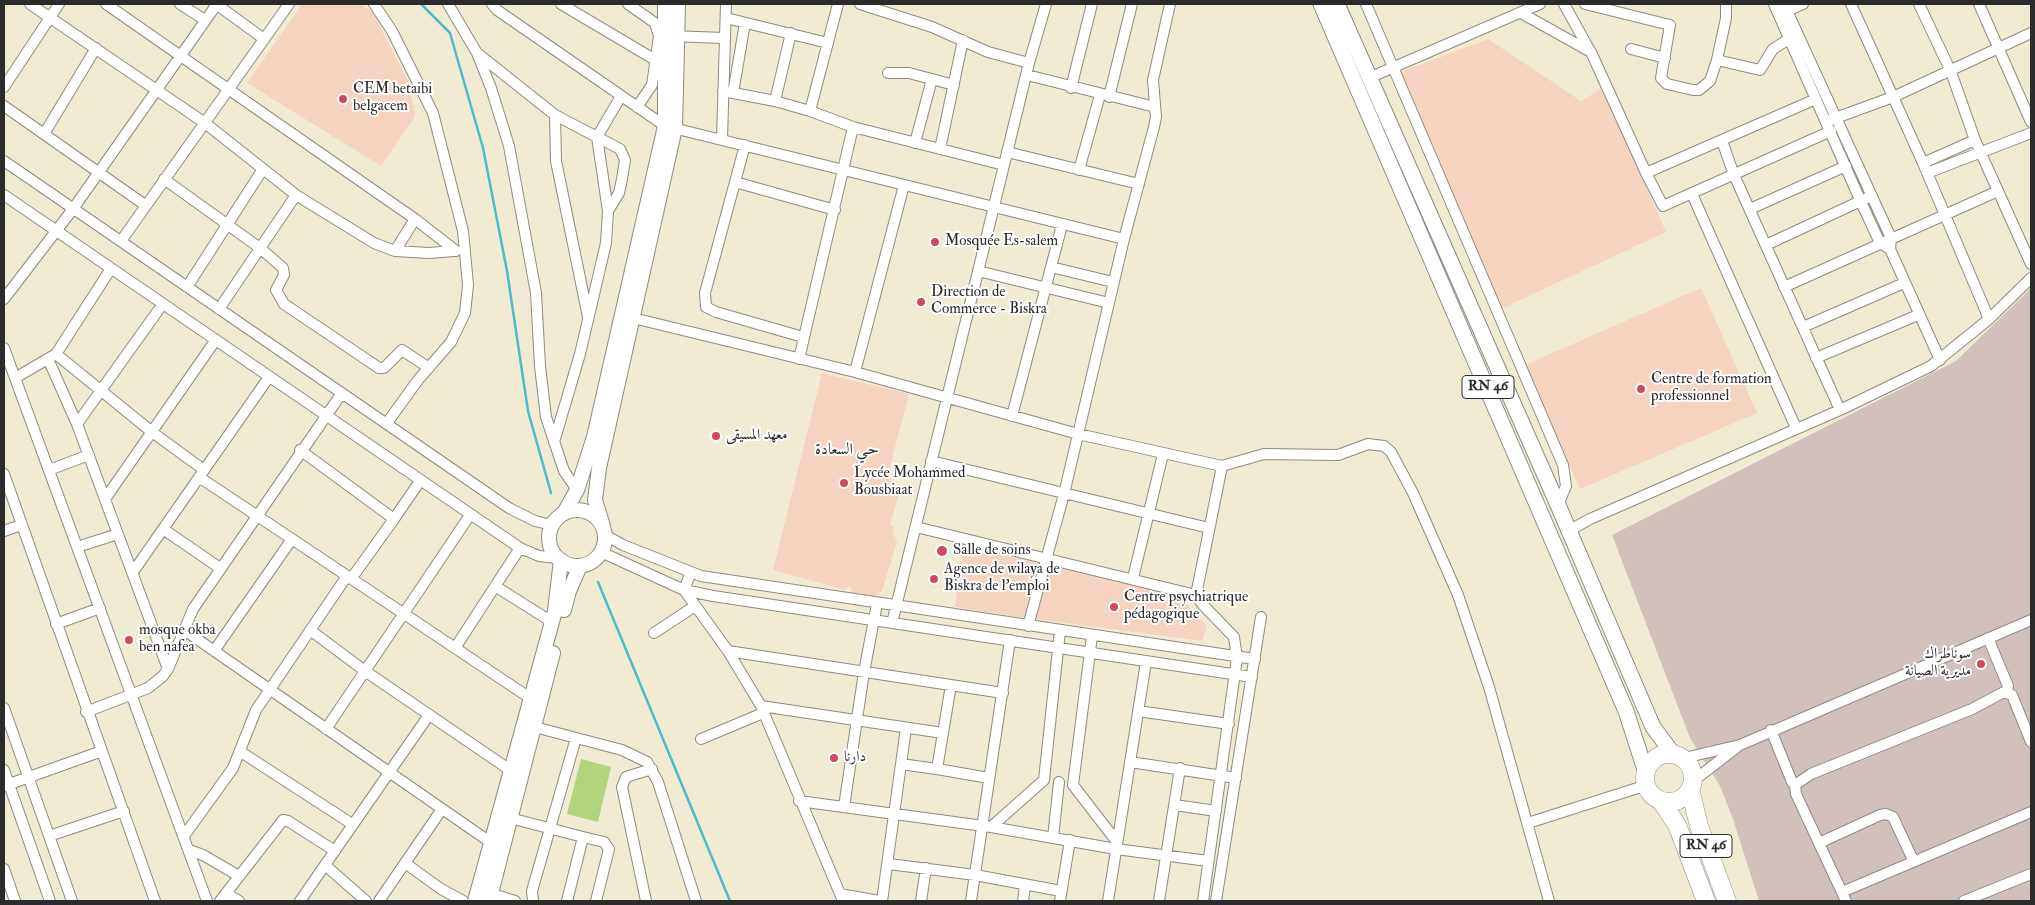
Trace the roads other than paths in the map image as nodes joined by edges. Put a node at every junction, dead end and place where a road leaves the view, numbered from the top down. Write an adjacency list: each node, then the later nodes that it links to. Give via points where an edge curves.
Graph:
1 (30, 4): 37 (street)
2 (59, 4): 37 (street)
3 (106, 4): 54 (street)
4 (180, 4): 39 (street)
5 (216, 4): 39 (street); 45 (street)
6 (289, 4): 45 (street)
7 (374, 4): 138 (street, via 392,31 433,113)
8 (448, 4): 53 (street)
9 (492, 4): 71 (street)
10 (561, 4): 35 (street)
11 (628, 4): 57 (street, via 649,18 658,29)
12 (665, 4): 43 (street)
13 (678, 4): 43 (street)
14 (726, 4): 38 (street)
15 (838, 4): 48 (street)
16 (860, 4): 47 (street)
17 (1046, 4): 58 (street)
18 (1092, 4): 68 (street)
19 (1132, 4): 72 (street)
20 (1170, 4): 79 (street, via 1153,80)
21 (1321, 4): 293 (main road, RN 46, via 1626,711)
22 (1337, 4): 63 (main road, RN 46)
23 (1366, 4): 59 (street)
24 (1540, 4): 36 (street)
25 (1564, 4): 52 (street)
26 (1585, 4): 33 (street)
27 (1726, 4): 56 (street)
28 (1774, 4): 46 (street)
29 (1803, 4): 34 (street)
30 (1851, 4): 73 (street)
31 (1919, 4): 61 (street)
32 (1979, 4): 49 (street)
33 (1611, 7): 55 (street, via 1670,25)
34 (1786, 7): 82 (street)
35 (578, 8): 57 (street)
36 (1521, 13): 52 (street); 59 (street)
37 (50, 18): 50 (street); 66 (street)
38 (726, 18): 40 (street); 44 (street)
39 (205, 20): 54 (street)
40 (745, 23): 42 (street); 70 (street)
41 (2031, 33): 49 (street)
42 (791, 34): 48 (street); 75 (street)
43 (672, 36): 44 (street); 85 (street)
44 (724, 38): 70 (street)
45 (264, 39): 69 (street)
46 (1789, 39): 56 (street, via 1774,49 1760,70); 74 (street)
47 (963, 40): 58 (street, via 988,52); 65 (street)
48 (828, 43): 80 (street)
49 (1997, 47): 61 (street); 77 (street)
50 (96, 48): 67 (street); 89 (street)
51 (1631, 49): 55 (street)
52 (1591, 52): 107 (street)
53 (477, 53): 81 (street); 180 (street, via 509,146 525,223 536,294 546,417)
54 (181, 55): 67 (street); 69 (street)
55 (1666, 58): 56 (street, via 1663,81 1693,90 1710,81)
56 (1717, 60)
57 (657, 61): 78 (street, via 652,84)
58 (1029, 63): 62 (street)
59 (1393, 69): 63 (street); 194 (street, via 1563,465 1566,486)
60 (888, 72): 64 (street)
61 (1951, 72): 73 (street); 92 (street)
62 (1026, 75): 68 (street); 97 (street)
63 (1371, 77): 194 (main road, RN 46)
64 (932, 79): 65 (street); 94 (street)
65 (954, 85): 96 (street)
66 (4, 87)
67 (157, 88): 83 (street); 105 (street)
68 (1071, 88): 72 (street)
69 (228, 89): 83 (street); 126 (street)
70 (728, 92): 75 (street); 91 (street)
71 (621, 96): 78 (street); 90 (street)
72 (1104, 96): 79 (street); 104 (street)
73 (1893, 96): 82 (street); 100 (street)
74 (1816, 99): 82 (street); 93 (street)
75 (775, 101): 80 (street)
76 (4, 106): 89 (street)
77 (2028, 106): 84 (street)
78 (637, 107): 85 (street)
79 (1155, 107): 112 (street, via 1154,127)
80 (810, 111): 86 (street)
81 (555, 115): 90 (street); 156 (street, via 556,160)
82 (1831, 119): 87 (street); 118 (street)
83 (205, 122): 103 (street); 110 (street)
84 (2031, 122)
85 (670, 127): 91 (street); 154 (street); 190 (street, via 594,437)
86 (853, 128): 94 (street); 106 (street)
87 (1831, 131): 102 (street); 109 (street)
88 (2031, 133): 98 (street)
89 (44, 134): 105 (street)
90 (597, 137): 124 (street); 124 (street, via 620,149 624,160 619,192)
91 (722, 139): 95 (street)
92 (1975, 140): 98 (street); 100 (street)
93 (1722, 141): 107 (street); 109 (street)
94 (915, 143): 96 (street)
95 (745, 145): 106 (street); 111 (street)
96 (940, 149): 101 (street)
97 (1007, 152): 101 (street); 104 (street)
98 (1980, 152): 108 (street); 114 (street)
99 (4, 161): 121 (street)
100 (1923, 163): 108 (street)
101 (1004, 165): 120 (street)
102 (1846, 166): 118 (street); 122 (street)
103 (263, 169): 117 (street); 127 (street)
104 (1080, 170): 112 (street)
105 (99, 172): 119 (street); 121 (street)
106 (844, 172): 113 (street); 123 (street)
107 (1646, 174): 115 (street, via 1663,206)
108 (1927, 174): 125 (street)
109 (1734, 175): 115 (street); 122 (street)
110 (164, 179): 119 (street); 127 (street)
111 (735, 182): 123 (street); 158 (street, via 705,293 706,307)
112 (1140, 184): 130 (street)
113 (904, 186): 120 (street); 166 (street)
114 (1998, 191): 125 (street); 139 (street)
115 (1692, 194): 177 (street)
116 (4, 195): 129 (street)
117 (296, 195): 135 (street); 136 (street, via 374,243)
118 (1866, 199): 132 (street); 133 (street); 134 (street)
119 (145, 205): 131 (street)
120 (994, 208): 128 (street); 142 (street)
121 (73, 209): 129 (street); 131 (street)
122 (1750, 209): 134 (street)
123 (835, 210): 158 (street)
124 (608, 211): 156 (street, via 606,243)
125 (1944, 214): 133 (street); 155 (street)
126 (415, 219): 136 (street); 137 (street)
127 (228, 225): 135 (street); 146 (street)
128 (1062, 225): 130 (street); 140 (street)
129 (56, 232): 141 (street); 149 (street)
130 (1124, 239): 144 (street)
131 (121, 242): 146 (street)
132 (1880, 243): 133 (street); 147 (street)
133 (1890, 244): 145 (street)
134 (1766, 246): 147 (street)
135 (260, 248): 152 (street); 165 (street, via 284,270 276,290 284,304 379,368 384,368 402,350)
136 (395, 251): 137 (street, via 429,254)
137 (454, 251): 138 (street)
138 (466, 254): 165 (street, via 468,285 465,313 452,342)
139 (2031, 264)
140 (1051, 267): 144 (street); 148 (street)
141 (110, 270): 151 (street); 161 (street)
142 (978, 271): 148 (street); 171 (street)
143 (2031, 278): 155 (street)
144 (1113, 282): 150 (street)
145 (1904, 283): 153 (street); 157 (street)
146 (187, 287): 152 (street)
147 (1784, 287): 157 (street)
148 (1045, 288): 150 (street); 174 (street)
149 (4, 298)
150 (1109, 303): 179 (street)
151 (162, 305): 159 (street); 169 (street)
152 (219, 309): 170 (street)
153 (1918, 315): 162 (street); 164 (street)
154 (633, 318): 163 (street); 207 (street, via 598,476 596,500)
155 (1989, 319): 164 (street)
156 (588, 320): 180 (street)
157 (1803, 327): 162 (street)
158 (803, 337): 163 (street)
159 (215, 341): 167 (street); 178 (street)
160 (4, 348): 168 (street)
161 (52, 356): 168 (street); 169 (street); 176 (street)
162 (1816, 358): 172 (street)
163 (799, 359): 166 (street)
164 (1940, 360): 172 (street)
165 (429, 368): 175 (street)
166 (855, 372): 171 (street)
167 (269, 377): 173 (street); 188 (street)
168 (15, 378): 186 (street)
169 (101, 391): 176 (street); 178 (street)
170 (342, 393): 173 (street); 175 (street)
171 (946, 399): 174 (street); 184 (street)
172 (1840, 410): 177 (street)
173 (325, 416): 181 (street); 189 (street)
174 (1012, 416): 179 (street)
175 (387, 423): 201 (street, via 509,508)
176 (78, 424): 183 (street)
177 (1796, 428): 205 (street)
178 (152, 432): 188 (street); 193 (street)
179 (1078, 434): 182 (street); 192 (street)
180 (554, 442): 190 (street, via 564,471)
181 (300, 450): 196 (street); 199 (street)
182 (1163, 454): 185 (street); 197 (street)
183 (89, 455): 186 (street); 193 (street)
184 (931, 461): 192 (street); 202 (street)
185 (1222, 466): 203 (street); 310 (street, via 1264,454 1332,456 1368,444 1384,446 1391,452 1413,493 1458,595 1489,687)
186 (49, 470): 210 (street)
187 (4, 474): 191 (street)
188 (202, 474): 196 (street); 204 (street)
189 (420, 481): 198 (street); 199 (street)
190 (577, 490): 195 (street)
191 (7, 494): 200 (street)
192 (1064, 494): 197 (street); 213 (street)
193 (105, 499): 208 (street)
194 (1558, 505): 205 (main road, RN 46)
195 (564, 513): 201 (street); 207 (street, via 573,510 590,513)
196 (256, 515): 209 (street); 216 (street)
197 (1148, 515): 203 (street); 220 (street)
198 (470, 516): 211 (street); 228 (street)
199 (394, 519): 219 (street)
200 (21, 525): 206 (street); 234 (street)
201 (552, 525): 214 (street, via 550,542)
202 (916, 527): 213 (street); 226 (street)
203 (1209, 528): 223 (street)
204 (163, 529): 216 (street); 217 (street)
205 (1570, 530): 280 (main road, RN 46, via 1653,726)
206 (4, 531)
207 (604, 531): 212 (street); 218 (street, via 623,545)
208 (118, 534): 210 (street); 217 (street)
209 (292, 539): 219 (street); 245 (street)
210 (77, 546): 227 (street)
211 (520, 548): 214 (street, via 539,556); 221 (street)
212 (601, 552): 215 (street); 222 (street)
213 (1046, 558): 220 (street); 235 (street)
214 (559, 559): 215 (street); 232 (street, via 559,593)
215 (580, 566): 269 (street, via 569,591)
216 (220, 568): 236 (street, via 193,609)
217 (133, 572): 251 (street)
218 (691, 572): 222 (street); 224 (street)
219 (349, 577): 228 (street); 237 (street)
220 (1133, 578): 223 (street)
221 (495, 586): 232 (street); 243 (street)
222 (684, 590): 225 (street); 231 (street)
223 (1196, 595): 248 (street, via 1234,638)
224 (877, 604): 226 (street); 231 (street)
225 (696, 606): 239 (street); 246 (street)
226 (895, 606): 233 (street); 235 (street)
227 (100, 608): 234 (street); 260 (street)
228 (403, 613): 243 (street); 252 (street)
229 (1261, 617): 249 (street)
230 (2031, 620): 241 (street)
231 (873, 621): 233 (street); 253 (street)
232 (552, 622): 261 (street)
233 (892, 623): 242 (street)
234 (56, 624): 265 (street)
235 (1028, 626): 238 (street)
236 (184, 630): 245 (street); 251 (street)
237 (310, 630): 252 (street); 257 (street)
238 (1060, 631): 240 (street); 244 (street)
239 (654, 633)
240 (1092, 636): 247 (street); 248 (street)
241 (1988, 638): 258 (street, via 2008,686); 272 (street)
242 (1010, 640): 244 (street); 259 (street)
243 (455, 648): 261 (street)
244 (1058, 648): 247 (street); 294 (street)
245 (214, 651): 257 (street)
246 (728, 651): 253 (street); 263 (street)
247 (1090, 653): 250 (street); 299 (street)
248 (1237, 658): 249 (street); 254 (street)
249 (1255, 659): 255 (street)
250 (1146, 662): 254 (street); 264 (street)
251 (168, 669): 260 (street, via 156,683)
252 (364, 671): 266 (street); 271 (street)
253 (864, 672): 256 (street); 267 (street)
254 (1237, 674): 255 (street); 268 (street)
255 (1252, 677): 292 (street)
256 (950, 685): 259 (street); 273 (street)
257 (270, 690): 271 (street); 279 (street, via 252,719)
258 (2007, 692): 276 (street, via 2012,695); 296 (street, via 1811,774)
259 (1002, 693): 291 (street)
260 (132, 694): 265 (street); 315 (street)
261 (530, 698): 269 (street)
262 (4, 708): 290 (street)
263 (762, 709): 267 (street); 275 (street); 301 (street)
264 (1138, 711): 268 (street); 281 (street)
265 (86, 712): 278 (street)
266 (429, 715): 287 (street); 288 (street)
267 (858, 720): 270 (street); 303 (street)
268 (1229, 724): 289 (street)
269 (528, 726): 274 (street); 287 (street); 309 (street)
270 (906, 728): 273 (street); 282 (street)
271 (326, 729): 288 (street)
272 (1771, 730): 277 (street); 296 (street, via 1792,782)
273 (943, 733): 285 (street)
274 (576, 738): 284 (street, via 622,750 647,762); 313 (street)
275 (701, 739)
276 (2031, 742)
277 (1740, 745): 280 (street); 297 (street)
278 (102, 752): 290 (street); 305 (street)
279 (241, 752): 311 (street); 315 (street)
280 (1679, 756): 293 (highway, via 1661,755 1654,759); 297 (highway, via 1692,774)
281 (1130, 762): 283 (street); 321 (street)
282 (901, 764): 285 (street); 308 (street)
283 (1180, 768): 289 (street); 302 (street)
284 (652, 769): 357 (street, via 626,777 622,787); 358 (street)
285 (937, 769): 291 (street)
286 (4, 770): 298 (street)
287 (510, 770): 319 (street)
288 (389, 772): 304 (street); 311 (street)
289 (1221, 776): 292 (street); 306 (street)
290 (29, 778): 298 (street); 314 (street)
291 (989, 778): 312 (street)
292 (1236, 778): 366 (street)
293 (1646, 779): 300 (highway, via 1652,794); 310 (street)
294 (1044, 780): 295 (street); 312 (street)
295 (1059, 782): 299 (street); 317 (street)
296 (1796, 784): 320 (street, via 1796,794)
297 (1691, 785): 300 (highway, via 1679,799); 369 (highway, RN 46, via 1699,826)
298 (6, 786): 343 (street)
299 (1073, 786): 321 (street)
300 (1660, 801): 368 (highway, RN 46, via 1676,825)
301 (799, 802): 303 (street); 341 (street)
302 (1175, 805): 306 (street); 324 (street)
303 (844, 807): 308 (street)
304 (442, 809): 319 (street); 327 (street)
305 (124, 811): 314 (street); 345 (street)
306 (1216, 811): 326 (street)
307 (2031, 812): 325 (street)
308 (895, 816): 312 (street); 328 (street)
309 (510, 818): 313 (street); 337 (street)
310 (1528, 823): 367 (street)
311 (352, 824): 323 (street)
312 (986, 827): 317 (street); 333 (street)
313 (551, 829): 316 (street); 338 (street)
314 (49, 836): 344 (street)
315 (184, 836): 322 (street)
316 (583, 837): 355 (street); 356 (street, via 604,842 609,849)
317 (1053, 838): 318 (street)
318 (1070, 840): 321 (street); 339 (street)
319 (490, 842): 337 (street)
320 (1819, 843): 325 (street, via 1886,814 1893,817); 340 (street)
321 (1116, 845): 324 (street); 363 (street)
322 (189, 850): 334 (street); 346 (street)
323 (335, 851): 329 (street); 334 (street, via 288,820 283,820)
324 (1167, 856): 326 (street); 364 (street)
325 (1914, 860): 340 (street)
326 (1208, 861): 365 (street)
327 (405, 863): 351 (street); 352 (street, via 441,890)
328 (888, 864): 330 (street); 359 (street)
329 (325, 865): 349 (street); 350 (street)
330 (926, 868): 333 (street); 360 (street)
331 (4, 869): 342 (street)
332 (2031, 874): 370 (street)
333 (975, 875): 335 (street); 361 (street)
334 (239, 876): 336 (street)
335 (1025, 886): 339 (street); 362 (street)
336 (226, 893): 347 (street); 348 (street)
337 (483, 896): 353 (street)
338 (533, 896): 354 (street)
339 (1061, 896)
340 (1844, 897)
341 (841, 898): 359 (street)
342 (15, 901)
343 (50, 901)
344 (72, 901)
345 (155, 901)
346 (207, 901)
347 (220, 901)
348 (239, 901)
349 (300, 901)
350 (366, 901)
351 (379, 901)
352 (463, 901)
353 (516, 901)
354 (521, 901)
355 (567, 901)
356 (596, 901)
357 (646, 901)
358 (696, 901)
359 (880, 901)
360 (921, 901)
361 (971, 901)
362 (1023, 901)
363 (1108, 901)
364 (1159, 901)
365 (1203, 901)
366 (1216, 901)
367 (1549, 901)
368 (1706, 901)
369 (1727, 901)
370 (1964, 901)

